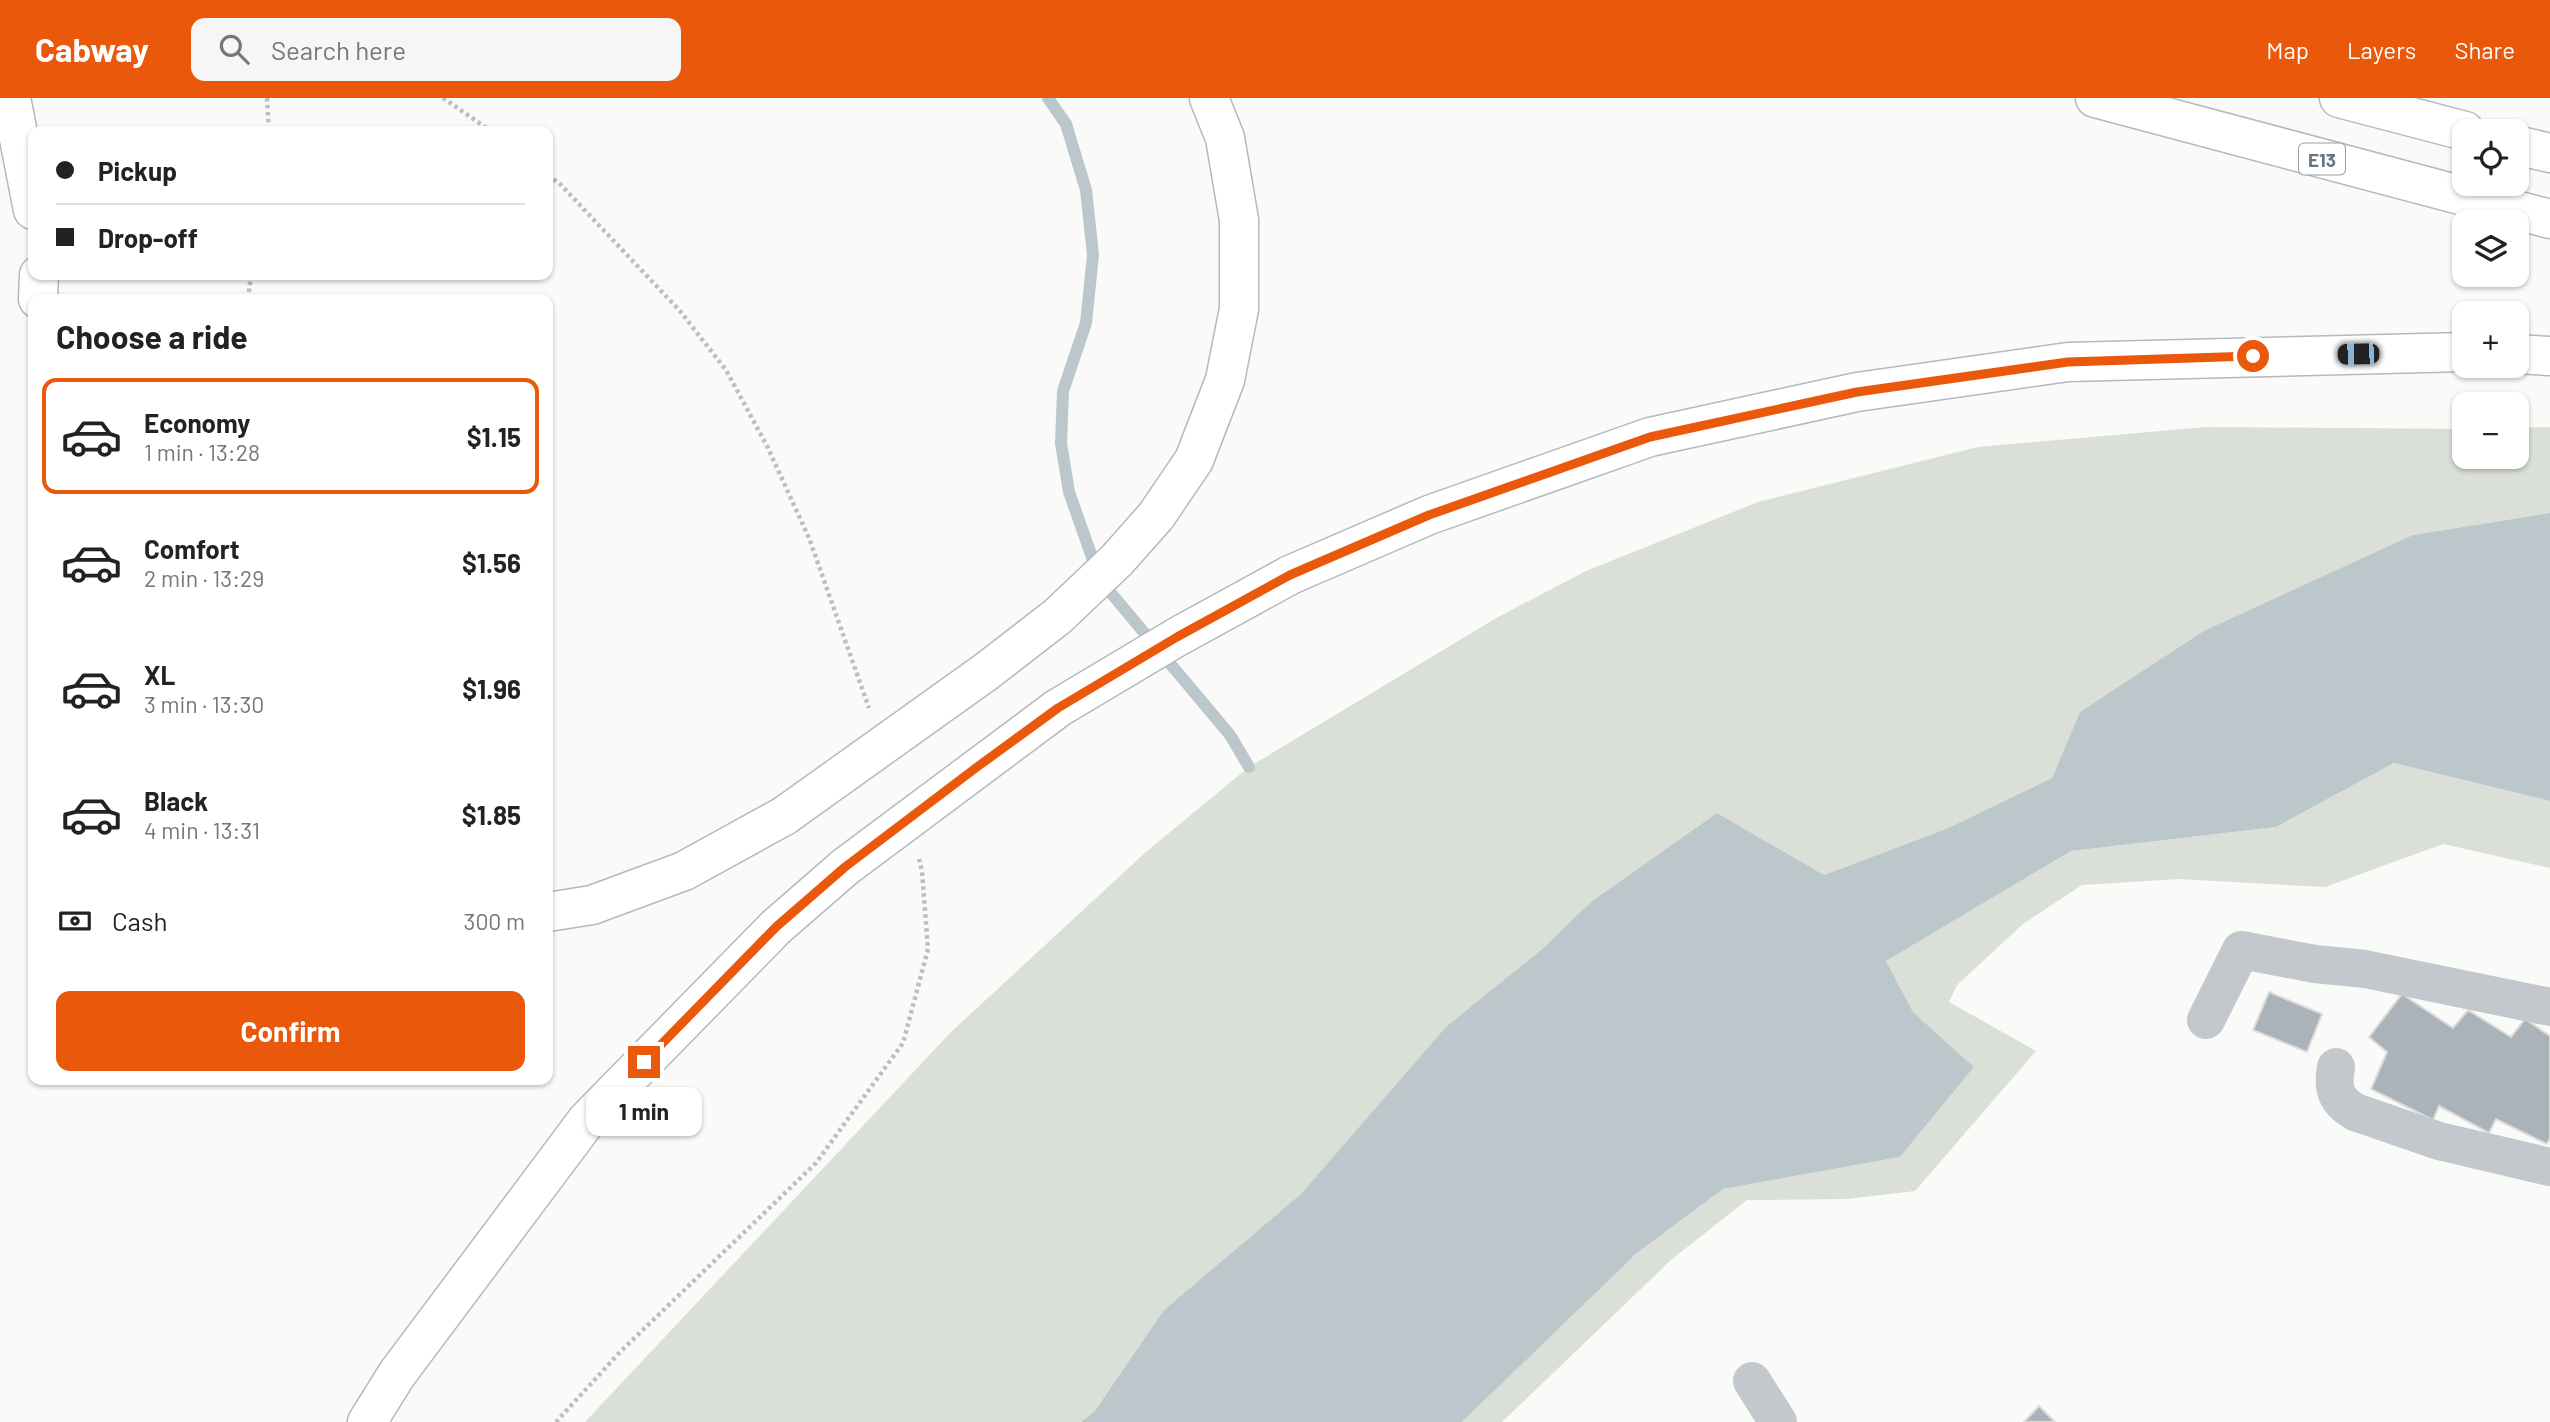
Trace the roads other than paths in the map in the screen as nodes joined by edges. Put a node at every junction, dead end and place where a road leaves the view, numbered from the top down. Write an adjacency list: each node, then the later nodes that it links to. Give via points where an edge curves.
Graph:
1 (11, 98): 8 (highway)
2 (1209, 98): 13 (highway, bridge, via 1225,138 1239,220 1239,309 1225,380 1194,460 1156,516 1058,616 784,816 684,870 592,905)
3 (2095, 98): 9 (highway, E13)
4 (2339, 98): 5 (highway)
5 (2452, 128)
6 (2529, 148): 7 (highway)
7 (2550, 153)
8 (28, 185)
9 (2550, 219)
10 (2452, 352): 19 (highway, bridge, via 2068,362 1857,392 1650,437 1429,515 1290,575 1058,708 845,867 776,927 587,1120 397,1374)
11 (2529, 355): 12 (highway)
12 (2550, 356)
13 (553, 911)
14 (2550, 1007): 15 (street, via 2365,969 2241,950)
15 (2206, 1020)
16 (2336, 1068): 17 (street, via 2334,1091 2355,1112 2439,1141)
17 (2550, 1167)
18 (1752, 1381): 20 (street)
19 (367, 1422)
20 (1778, 1422)

